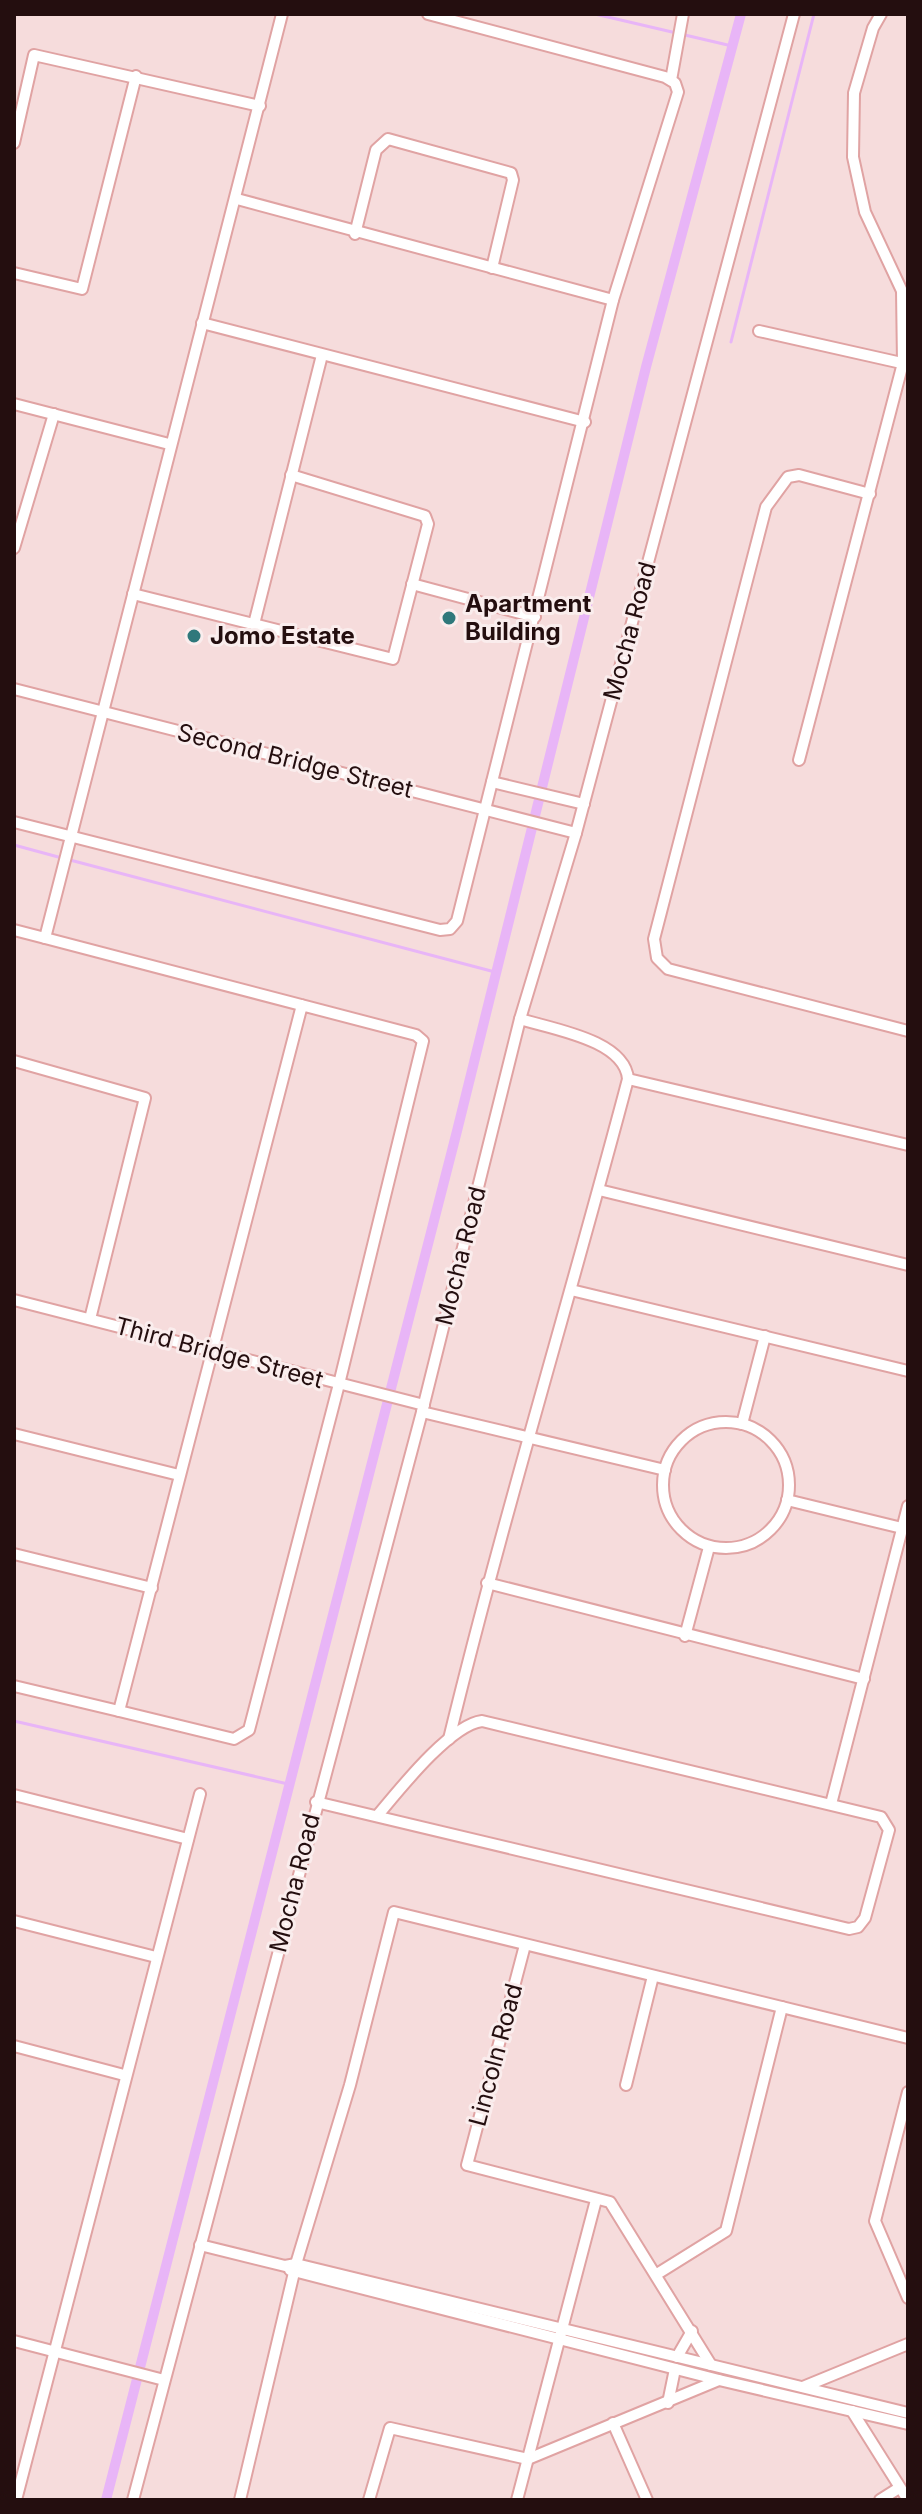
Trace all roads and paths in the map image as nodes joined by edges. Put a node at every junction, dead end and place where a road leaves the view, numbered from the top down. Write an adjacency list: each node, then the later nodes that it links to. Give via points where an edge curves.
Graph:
1 (282, 14): 8 (street)
2 (428, 14): 7 (street)
3 (794, 14): 34 (street, Mocha Road)
4 (881, 14): 18 (street, via 854,93 853,157 865,212 902,291)
5 (682, 18): 7 (street)
6 (136, 76): 8 (street); 9 (street, via 34,55); 13 (street, via 82,289)
7 (671, 80): 14 (street, via 678,92)
8 (260, 106): 10 (street)
9 (14, 143)
10 (237, 199): 11 (street); 15 (street)
11 (355, 234): 12 (street); 12 (street, via 376,150 388,139 511,173)
12 (492, 268): 14 (street)
13 (14, 273)
14 (613, 300): 21 (street)
15 (202, 323): 17 (street); 22 (street)
16 (759, 331): 18 (street)
17 (322, 355): 21 (street); 23 (street)
18 (905, 364): 24 (street)
19 (14, 404): 20 (street)
20 (54, 414): 22 (street); 25 (street)
21 (585, 422): 28 (street)
22 (169, 444): 27 (street)
23 (291, 475): 26 (street, via 425,516 428,524); 29 (street)
24 (870, 494): 32 (street); 43 (street, via 799,475 782,481 766,507 654,939 655,951 668,969)
25 (14, 548)
26 (412, 584): 28 (street); 29 (street, via 393,659)
27 (133, 594): 29 (street); 31 (street)
28 (535, 617): 33 (street)
29 (254, 624)
30 (14, 689): 31 (street, Second Bridge Street)
31 (101, 713): 35 (street, Second Bridge Street); 38 (street)
32 (799, 760)
33 (492, 782): 34 (street); 35 (street)
34 (584, 804): 37 (street, Mocha Road)
35 (485, 810): 37 (street, Second Bridge Street); 38 (street, via 457,921 450,929)
36 (14, 822): 38 (street)
37 (576, 833): 42 (street, Mocha Road)
38 (69, 844): 40 (street)
39 (14, 930): 40 (street)
40 (45, 938): 41 (street)
41 (302, 1005): 53 (street); 55 (street, via 423,1041)
42 (520, 1019): 45 (street, via 611,1049 625,1064); 56 (street, Mocha Road)
43 (908, 1031)
44 (14, 1061): 51 (street, via 145,1098)
45 (628, 1079): 46 (street); 47 (street)
46 (908, 1145)
47 (599, 1190): 48 (street); 49 (street)
48 (908, 1265)
49 (571, 1290): 52 (street); 59 (street)
50 (14, 1300): 51 (street, Third Bridge Street)
51 (90, 1319): 53 (street, Third Bridge Street)
52 (765, 1336): 54 (street); 57 (street)
53 (213, 1351): 55 (street, Third Bridge Street); 61 (street)
54 (908, 1371)
55 (339, 1384): 56 (street, Third Bridge Street); 72 (street, via 249,1730 234,1739)
56 (423, 1408): 59 (street, Third Bridge Street); 76 (street, Mocha Road)
57 (742, 1424): 60 (street, via 722,1422 694,1431 672,1452); 62 (street, via 768,1437 780,1453 788,1471)
58 (14, 1434): 61 (street)
59 (532, 1438): 60 (street, Third Bridge Street); 67 (street)
60 (665, 1470): 65 (street, via 663,1490 672,1517 684,1533)
61 (179, 1475): 68 (street)
62 (787, 1500): 64 (street); 65 (street, via 780,1519 758,1540 729,1549)
63 (908, 1506): 64 (street)
64 (902, 1528): 70 (street)
65 (709, 1547): 69 (street)
66 (14, 1554): 68 (street)
67 (487, 1583): 69 (street); 73 (street)
68 (152, 1588): 72 (street)
69 (685, 1636): 70 (street)
70 (864, 1679): 77 (street)
71 (14, 1686): 72 (street)
72 (119, 1711)
73 (449, 1739): 77 (street, via 466,1725 492,1722); 78 (street)
74 (200, 1794): 79 (street)
75 (14, 1795): 79 (street)
76 (316, 1802): 78 (street); 91 (street, Mocha Road)
77 (831, 1804): 78 (street, via 881,1817 889,1830 865,1918 854,1928)
78 (378, 1815)
79 (188, 1839): 82 (street)
80 (14, 1921): 82 (street)
81 (525, 1945): 83 (street); 90 (street, Lincoln Road, via 467,2165); 92 (street, via 394,1912 350,2085)
82 (156, 1957): 87 (street)
83 (653, 1976): 84 (street); 88 (street)
84 (782, 2007): 85 (street); 93 (street, via 726,2231)
85 (908, 2038)
86 (14, 2046): 87 (street)
87 (124, 2075): 99 (street)
88 (626, 2085)
89 (908, 2092): 94 (street, via 875,2221)
90 (596, 2200): 93 (street, via 610,2202); 96 (street)
91 (200, 2245): 92 (street); 103 (street, Mocha Road)
92 (292, 2268): 96 (street); 115 (street)
93 (657, 2274): 95 (street)
94 (908, 2298)
95 (692, 2331): 100 (street); 101 (street)
96 (560, 2333): 100 (street); 102 (street); 111 (street)
97 (14, 2341): 99 (street)
98 (908, 2344): 105 (street)
99 (55, 2353): 103 (street); 113 (street)
100 (677, 2357): 101 (street)
101 (711, 2365): 105 (street)
102 (675, 2369): 104 (street); 106 (street)
103 (164, 2380): 114 (street, Mocha Road)
104 (719, 2380): 106 (street); 107 (street)
105 (803, 2387): 108 (street)
106 (668, 2403): 109 (street)
107 (852, 2411): 110 (street); 112 (street)
108 (908, 2413)
109 (613, 2423): 111 (street); 118 (street)
110 (908, 2424)
111 (528, 2459): 116 (street, via 390,2428); 117 (street)
112 (899, 2488): 119 (street); 120 (street)
113 (16, 2500)
114 (133, 2500)
115 (240, 2500)
116 (369, 2500)
117 (517, 2500)
118 (647, 2500)
119 (880, 2500)
120 (908, 2500)

